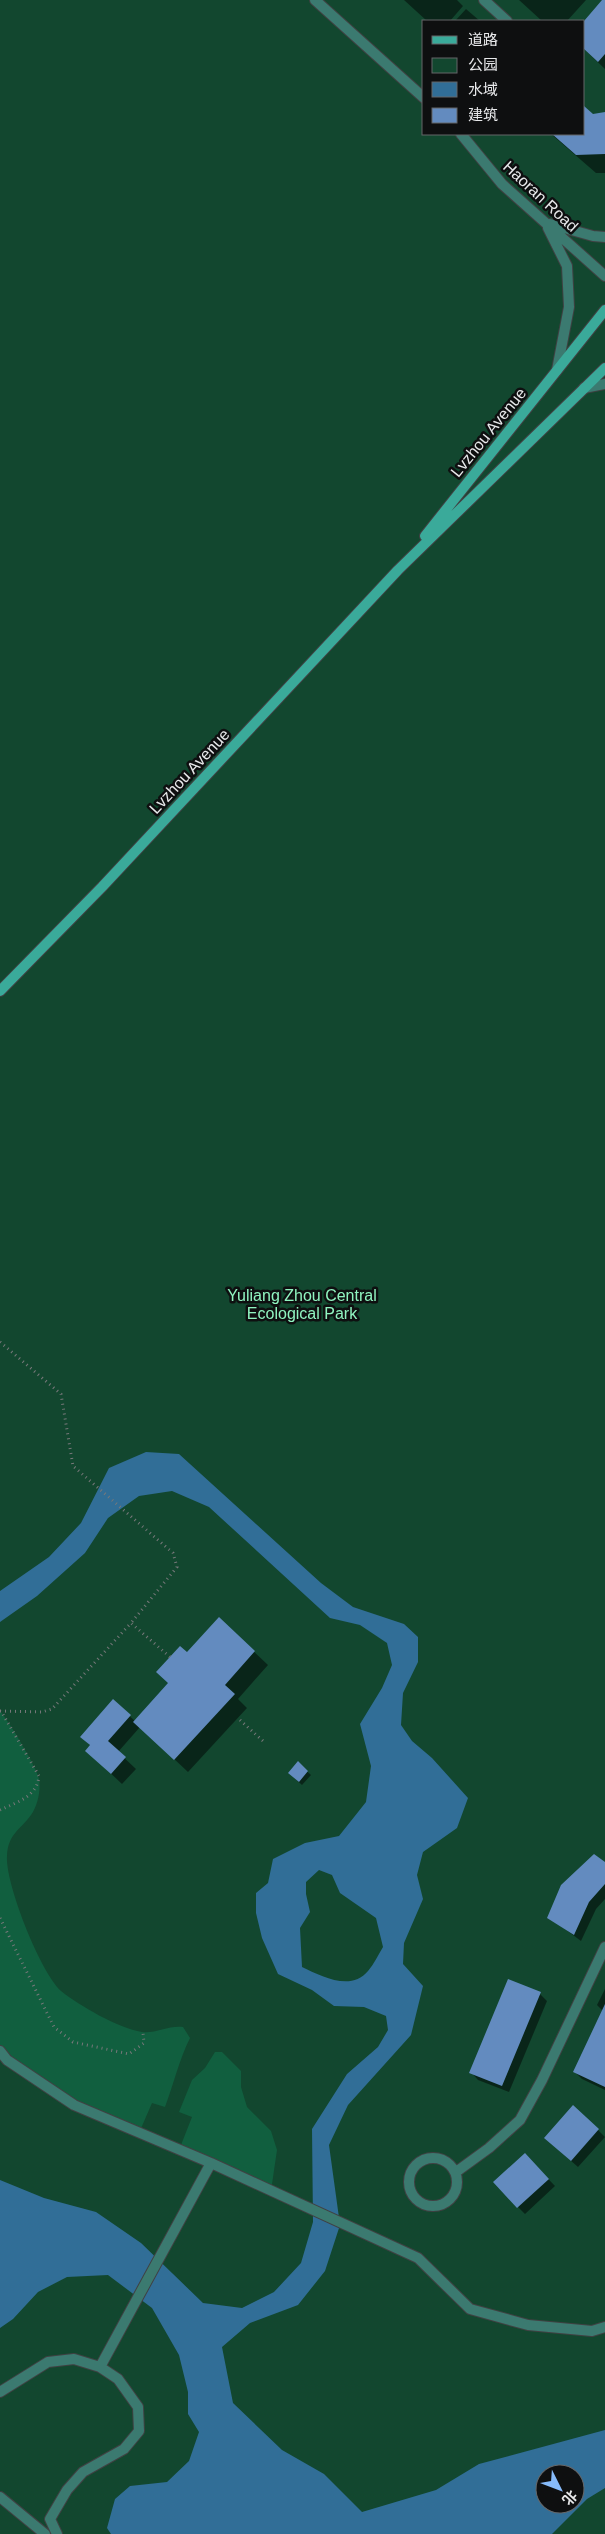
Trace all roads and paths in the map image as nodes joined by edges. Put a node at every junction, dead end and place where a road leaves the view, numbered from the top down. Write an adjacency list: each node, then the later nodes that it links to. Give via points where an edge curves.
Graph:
1 (315, 0): 4 (street)
2 (484, 0): 3 (street)
3 (506, 20)
4 (422, 96)
5 (462, 135): 6 (street, Haoran Road, via 502,184)
6 (546, 223): 7 (street); 8 (street, Haoran Road); 11 (street, via 568,266 569,307)
7 (605, 237)
8 (605, 276)
9 (604, 313): 11 (main road, Lvzhou Avenue)
10 (605, 368): 13 (main road, Lvzhou Avenue)
11 (557, 370): 14 (main road, Lvzhou Avenue)
12 (605, 384): 13 (street)
13 (584, 388): 14 (main road, Lvzhou Avenue)
14 (398, 570): 15 (main road, Lvzhou Avenue)
15 (0, 991)
16 (0, 1342): 17 (path, via 61,1394 72,1466 174,1553 177,1567)
17 (131, 1623): 18 (path); 19 (path, via 52,1709 42,1712)
18 (170, 1657)
19 (0, 1711): 22 (path, via 39,1776 38,1787 25,1798)
20 (240, 1720): 21 (path)
21 (263, 1741)
22 (0, 1810)
23 (0, 1918): 25 (path, via 54,2027 73,2042 129,2054 144,2044)
24 (605, 1947): 28 (street, via 520,2120)
25 (143, 2032)
26 (0, 2051): 27 (street, via 7,2060 74,2105)
27 (211, 2163): 29 (street, via 418,2258 470,2309 528,2325 592,2331); 30 (street)
28 (456, 2172): 28 (street, via 439,2158 424,2159 412,2168 409,2175 411,2192 422,2204 439,2206 453,2196 457,2188)
29 (605, 2327)
30 (100, 2366): 31 (street, via 74,2359 48,2362); 34 (street, via 118,2379 138,2407 139,2431 124,2449 83,2472 67,2490 50,2519)
31 (0, 2392)
32 (0, 2497): 33 (street)
33 (45, 2534)
34 (57, 2534)

